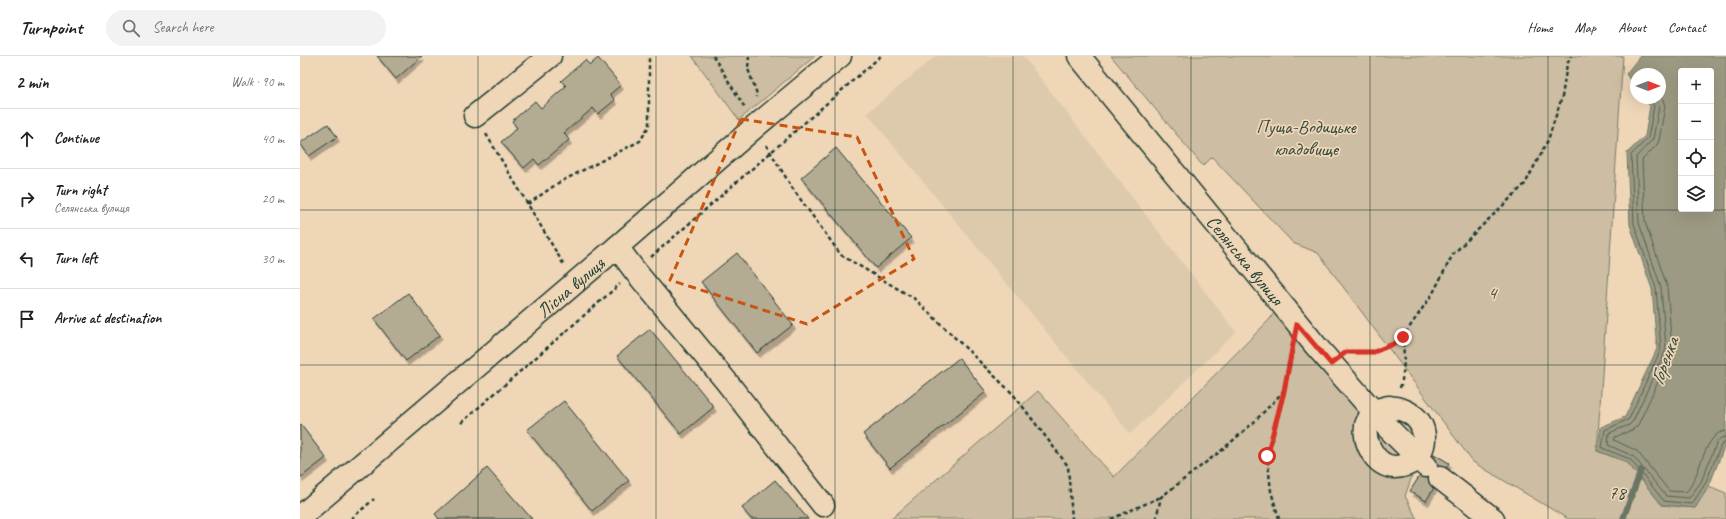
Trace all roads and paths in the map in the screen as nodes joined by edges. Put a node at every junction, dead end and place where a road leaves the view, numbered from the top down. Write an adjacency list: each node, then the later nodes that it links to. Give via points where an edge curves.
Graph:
1 (550, 56): 9 (street)
2 (649, 56): 12 (path, via 649,126 640,142 558,183)
3 (713, 56): 10 (path)
4 (749, 56): 10 (path, via 748,69 757,94 754,102)
5 (840, 56): 10 (street, Лісна вулиця)
6 (881, 56): 11 (path)
7 (1079, 56): 16 (street, Селянська вулиця)
8 (1571, 56): 17 (path, via 1567,64 1562,97 1548,140 1525,184 1453,254 1433,293)
9 (475, 116): 12 (path)
10 (756, 126): 11 (path); 13 (street, Лісна вулиця)
11 (770, 153): 14 (path); 29 (path, via 841,255 915,299 1013,394 1068,466)
12 (528, 204): 15 (path)
13 (617, 247): 14 (street); 15 (street, Лісна вулиця)
14 (635, 271): 22 (path); 26 (street, via 726,381)
15 (575, 284): 27 (street, Лісна вулиця)
16 (1297, 324): 18 (street, Селянська вулиця); 19 (path)
17 (1403, 337): 18 (path, via 1400,341 1374,352 1346,352); 20 (path, via 1404,376)
18 (1331, 364): 21 (street, Селянська вулиця)
19 (1284, 391): 24 (path, via 1222,450); 32 (path, via 1267,456 1271,491)
20 (1398, 393)
21 (1373, 412): 23 (street, Селянська вулиця); 23 (street, via 1366,425 1367,444 1373,454 1382,463 1394,467)
22 (461, 423)
23 (1428, 467): 33 (street, Селянська вулиця)
24 (1161, 497): 30 (path); 31 (path)
25 (374, 499): 28 (path)
26 (823, 505)
27 (300, 517)
28 (351, 519)
29 (1072, 519)
30 (1111, 519)
31 (1156, 519)
32 (1279, 519)
33 (1493, 519)

